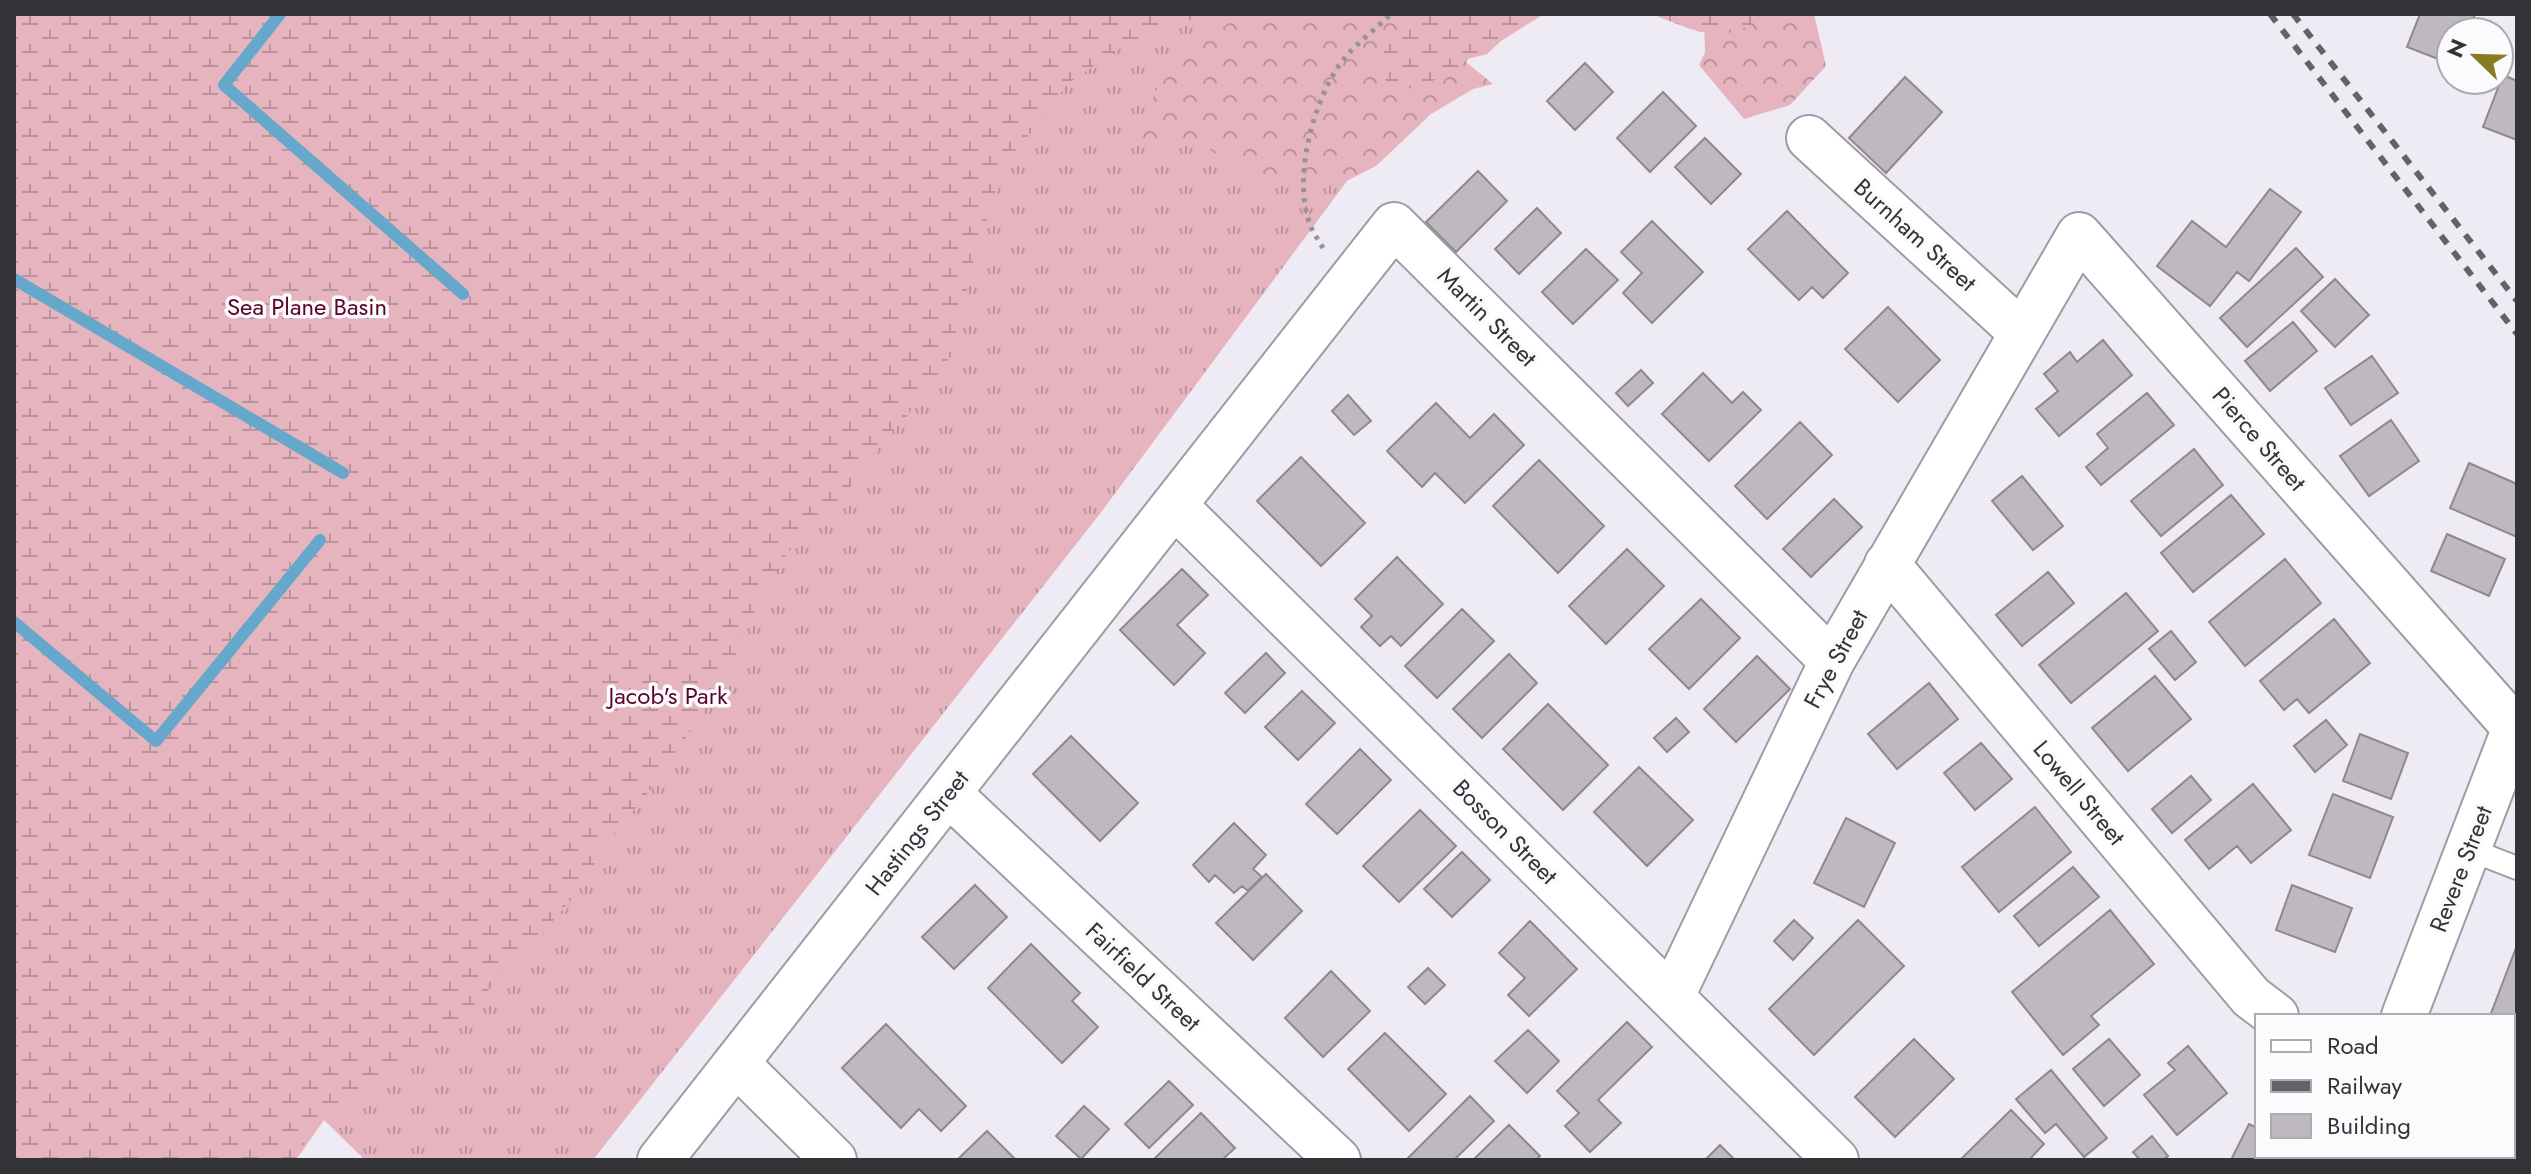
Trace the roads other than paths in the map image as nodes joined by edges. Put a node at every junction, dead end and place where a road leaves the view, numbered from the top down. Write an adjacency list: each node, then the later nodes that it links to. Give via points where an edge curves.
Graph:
1 (1809, 138): 2 (street, Burnham Street)
2 (2022, 333): 4 (street, Frye Street); 6 (street, Pierce Street, via 2079,235)
3 (1174, 505): 5 (street, Martin Street, via 1394,225); 7 (street, Hastings Street); 10 (street, Bosson Street)
4 (1887, 564): 5 (street, Frye Street); 11 (street, Lowell Street, via 2251,997)
5 (1832, 661): 10 (street, Frye Street)
6 (2516, 725): 8 (street, Revere Street)
7 (948, 793): 13 (street, Hastings Street); 16 (street, Fairfield Street)
8 (2468, 849): 9 (lane); 12 (street, Revere Street)
9 (2517, 868)
10 (1672, 996): 17 (street, Bosson Street)
11 (2273, 1014)
12 (2405, 1014)
13 (736, 1063): 14 (street, Hastings Street); 15 (street)
14 (660, 1160)
15 (834, 1160)
16 (1338, 1160)
17 (1836, 1160)

